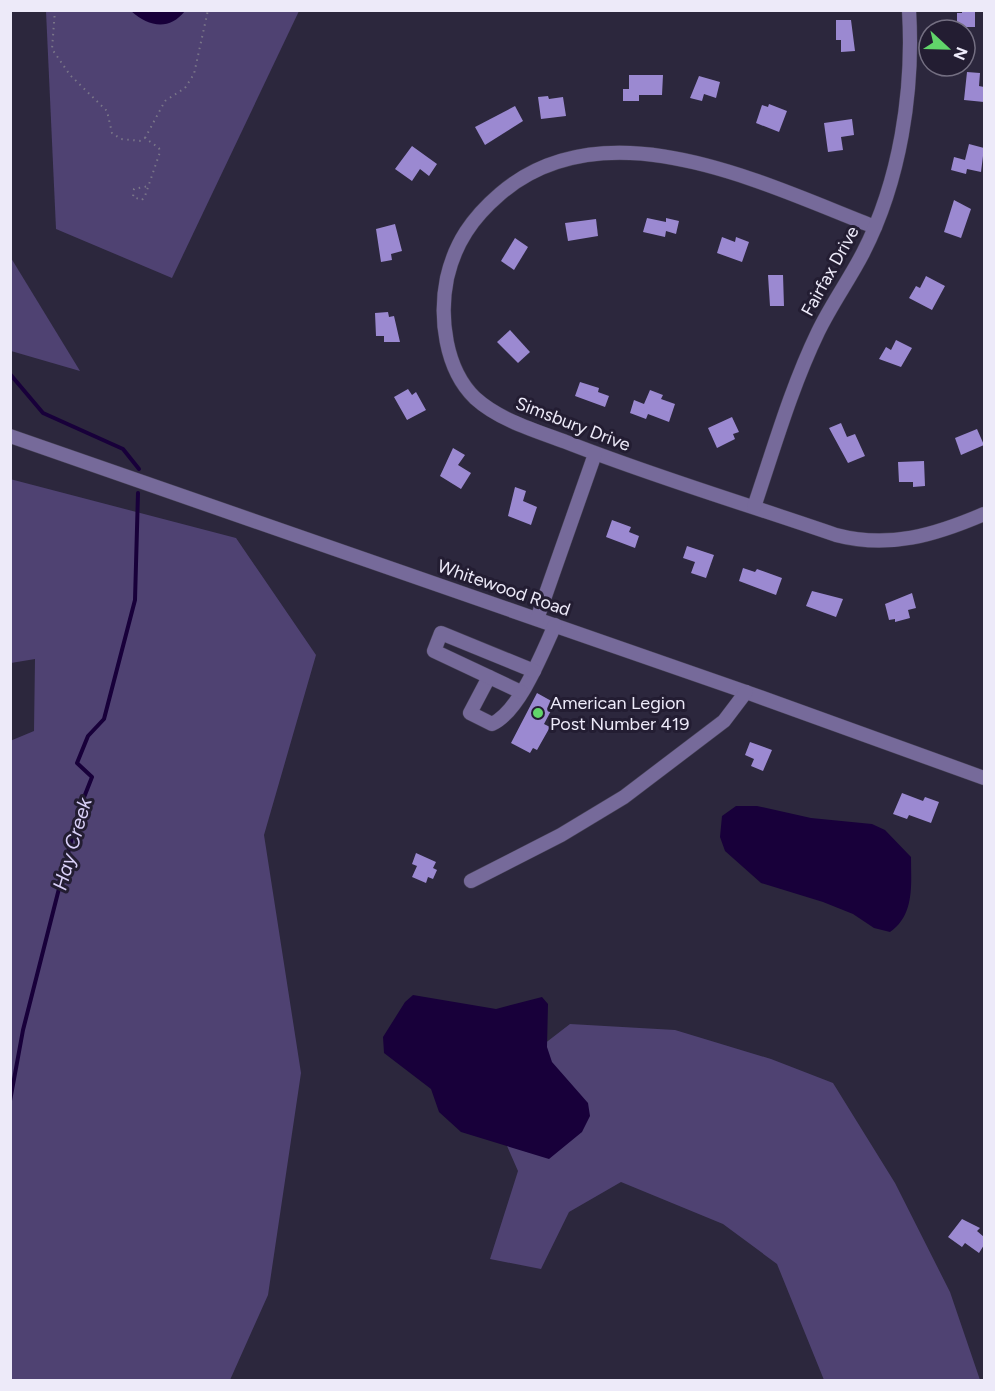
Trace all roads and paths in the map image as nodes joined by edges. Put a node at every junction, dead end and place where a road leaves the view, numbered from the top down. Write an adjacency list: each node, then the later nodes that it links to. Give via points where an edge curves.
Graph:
1 (55, 10): 4 (path, via 52,49 56,58 107,111 112,133 130,141)
2 (207, 10): 4 (path, via 194,74 185,88 165,101)
3 (909, 10): 6 (street, Fairfax Drive, via 906,115)
4 (145, 138): 5 (path, via 156,144 160,152)
5 (149, 186): 5 (path, via 142,200 134,197 134,189)
6 (875, 227): 8 (street, Simsbury Drive, via 737,174 668,156 634,153 568,159 511,184 468,226 453,252 444,307 452,359 476,398 497,413); 9 (street, Fairfax Drive, via 798,375)
7 (10, 436): 11 (street, Whitewood Road)
8 (595, 453): 9 (street, Simsbury Drive); 11 (street)
9 (754, 507): 10 (street, Simsbury Drive, via 859,542 884,543 941,532)
10 (984, 514)
11 (537, 619): 12 (street, Whitewood Road)
12 (555, 625): 13 (street); 16 (street, Whitewood Road)
13 (534, 671): 14 (street, via 441,633 434,651); 15 (street)
14 (489, 677): 15 (street); 15 (street, via 470,712 492,724 503,719)
15 (521, 692)
16 (746, 692): 17 (street, Whitewood Road); 18 (street, via 724,721 624,797)
17 (984, 778)
18 (471, 881)

